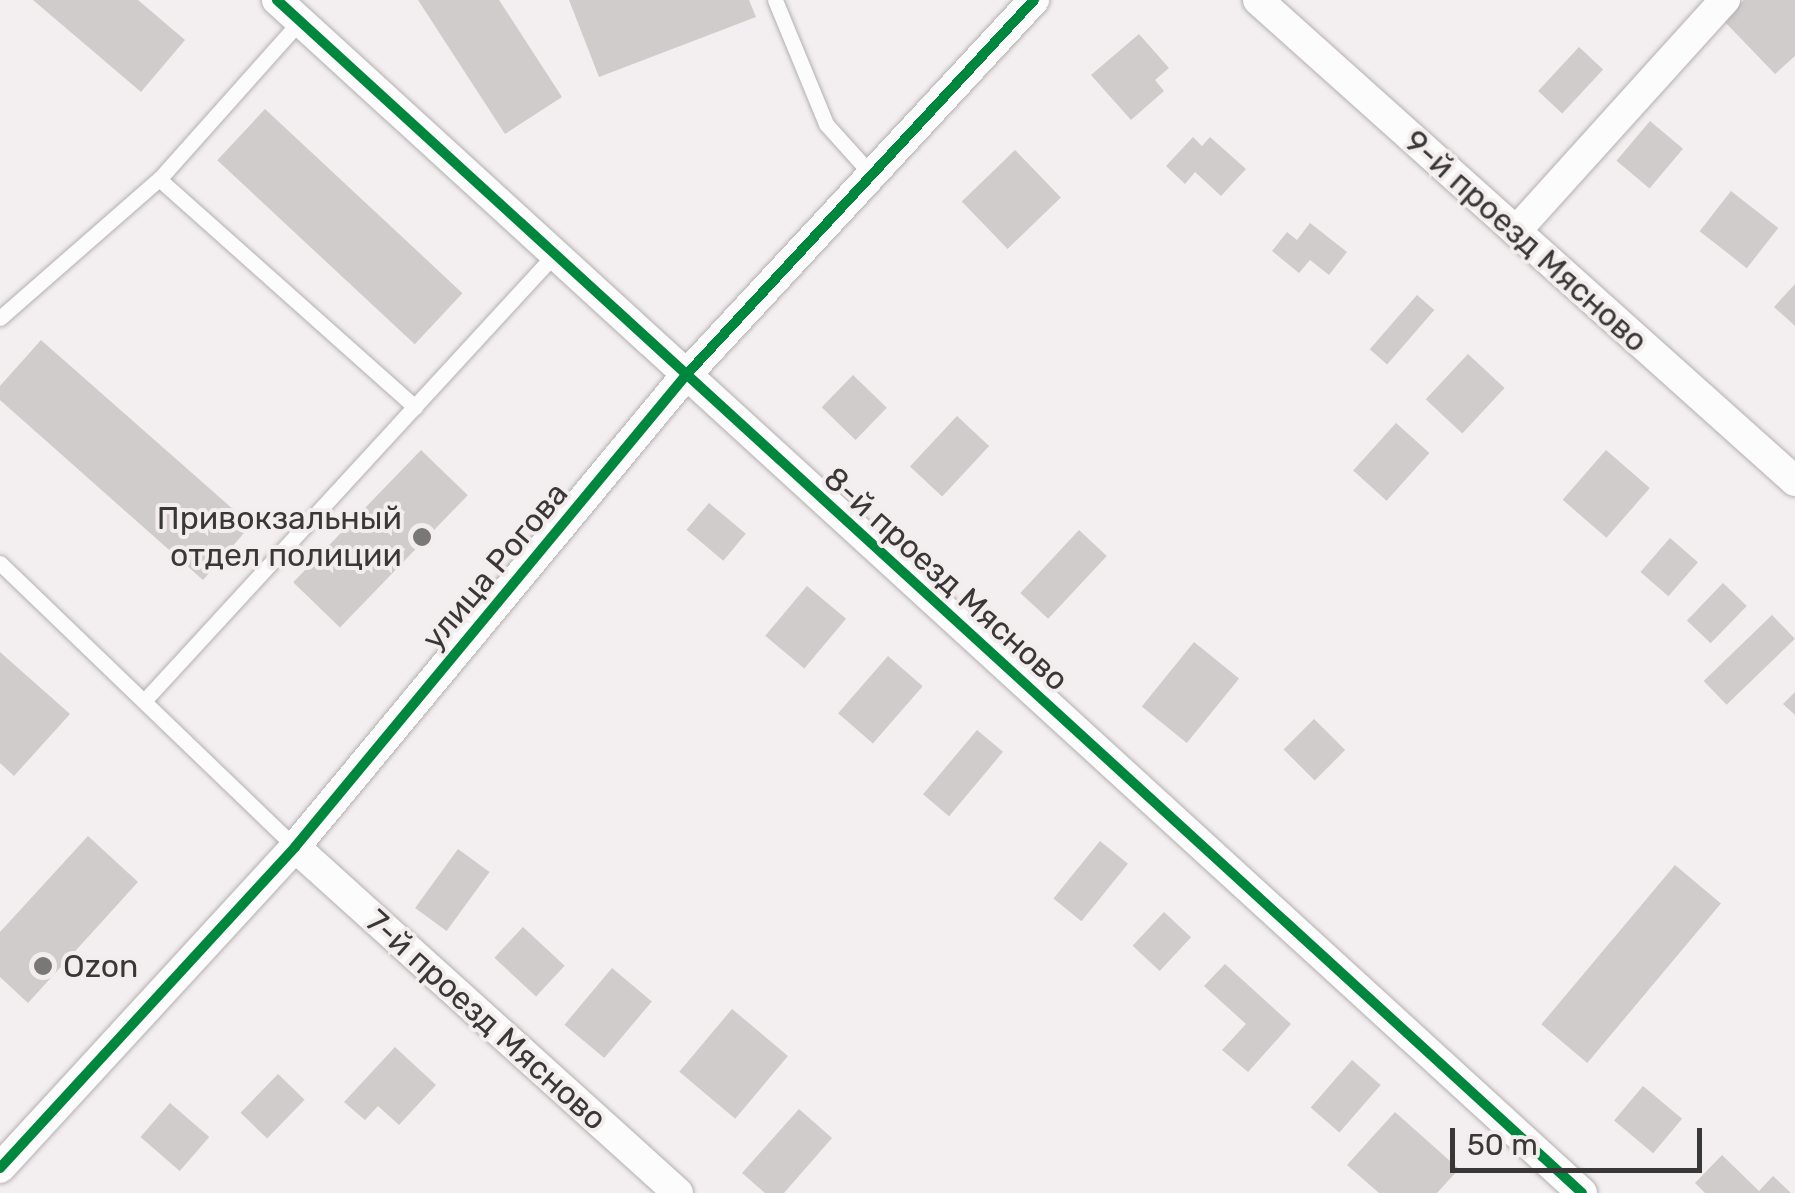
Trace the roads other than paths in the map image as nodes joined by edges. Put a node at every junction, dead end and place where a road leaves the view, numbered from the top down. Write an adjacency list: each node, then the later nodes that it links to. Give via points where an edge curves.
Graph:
1 (277, 0): 6 (street, 8-й проезд Мясново)
2 (775, 0): 7 (lane, via 826,124)
3 (1034, 0): 7 (street, улица Рогова)
4 (1258, 0): 9 (street, 9-й проезд Мясново)
5 (1724, 0): 9 (street)
6 (300, 21): 8 (lane); 10 (street, 8-й проезд Мясново)
7 (872, 175): 12 (street, улица Рогова)
8 (159, 179): 11 (lane); 13 (lane)
9 (1516, 231): 14 (street, 9-й проезд Мясново)
10 (554, 255): 12 (street, 8-й проезд Мясново); 13 (lane)
11 (0, 318)
12 (686, 375): 17 (street, улица Рогова); 20 (street, 8-й проезд Мясново)
13 (415, 406): 16 (lane)
14 (1795, 481)
15 (0, 563): 16 (lane)
16 (144, 701): 17 (lane)
17 (294, 847): 18 (street, улица Рогова); 19 (street, 7-й проезд Мясново)
18 (0, 1168)
19 (678, 1193)
20 (1582, 1193)

